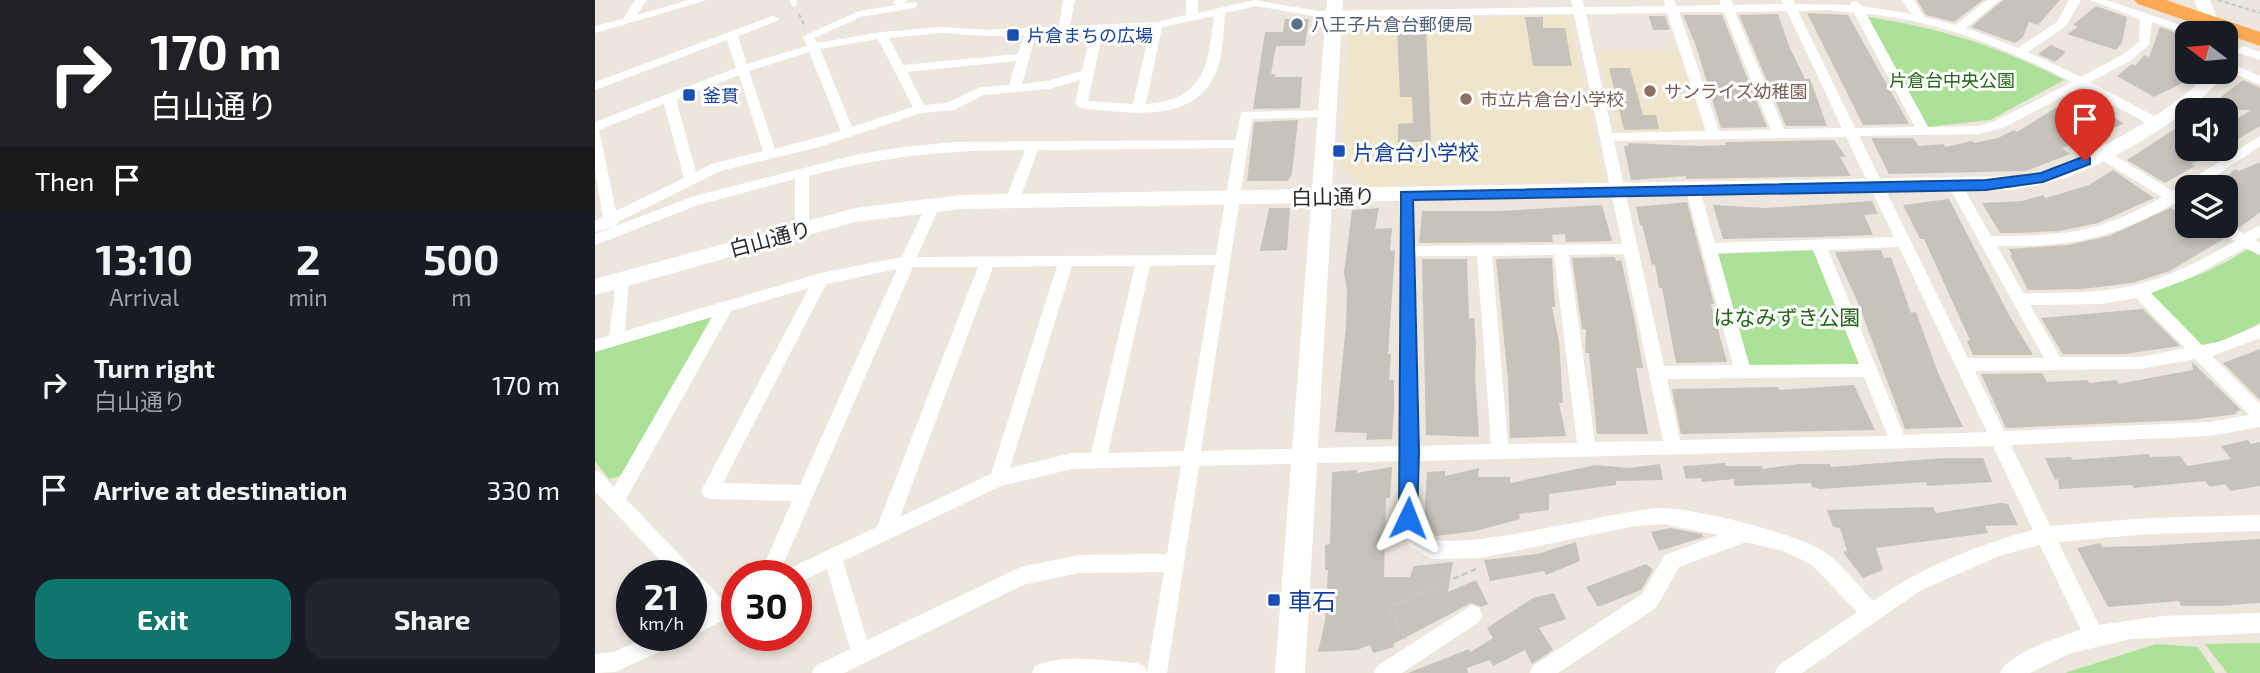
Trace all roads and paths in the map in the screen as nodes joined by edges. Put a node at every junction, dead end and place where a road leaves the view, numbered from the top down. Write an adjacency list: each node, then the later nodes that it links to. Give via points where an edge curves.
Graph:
1 (641, 0): 30 (street)
2 (699, 0): 30 (street)
3 (1069, 0): 38 (street)
4 (1192, 0): 27 (street)
5 (1908, 0): 29 (street)
6 (1971, 0): 15 (street)
7 (2075, 0): 47 (street, via 2062,24)
8 (2096, 0): 24 (street)
9 (2125, 0): 32 (street)
10 (2172, 0): 40 (highway)
11 (2239, 0): 22 (path)
12 (793, 2): 45 (path)
13 (2204, 2): 22 (path); 33 (street); 34 (highway)
14 (905, 3): 45 (lane, via 840,20)
15 (1990, 3): 39 (street)
16 (1727, 4): 17 (street); 19 (street); 69 (street)
17 (1789, 4): 20 (street); 67 (street)
18 (1578, 5): 19 (street); 21 (street); 71 (street)
19 (1670, 5): 70 (street)
20 (1856, 5): 29 (street); 65 (street)
21 (1511, 6): 23 (street)
22 (2237, 6): 26 (path)
23 (1334, 7): 25 (street, via 1310,13 1269,3); 62 (street)
24 (2145, 8): 31 (highway); 35 (street); 55 (street, via 2145,43)
25 (1220, 10): 27 (street); 60 (street, via 1214,61 1206,82 1186,101 1169,108)
26 (2260, 13)
27 (1192, 18): 36 (street)
28 (773, 19): 43 (street)
29 (1920, 20): 39 (street)
30 (627, 21): 41 (street)
31 (2184, 21)
32 (2185, 21)
33 (2219, 21)
34 (2260, 22)
35 (2175, 24)
36 (1157, 25): 37 (street); 60 (street)
37 (1098, 27): 38 (street); 53 (street)
38 (1064, 28): 42 (street)
39 (1958, 29): 47 (street)
40 (2260, 29)
41 (595, 30)
42 (1031, 30): 44 (street); 49 (street)
43 (731, 34): 51 (street); 57 (street)
44 (882, 35): 45 (street); 50 (street)
45 (811, 42): 51 (street); 66 (street)
46 (2238, 42): 48 (street)
47 (2021, 51): 55 (street)
48 (2260, 56)
49 (1023, 57): 50 (street); 58 (street)
50 (901, 69): 61 (street)
51 (741, 70): 59 (street); 75 (street)
52 (2238, 70): 54 (street)
53 (1086, 74): 58 (street); 60 (street, via 1081,104)
54 (2260, 80)
55 (2083, 81): 63 (street); 65 (street, via 2000,124 1979,130)
56 (2207, 84): 63 (street, 白山通り, via 2199,94)
57 (595, 86)
58 (1014, 90): 61 (street, via 980,91 950,107)
59 (669, 98): 64 (street); 78 (street)
60 (1139, 107)
61 (921, 109): 66 (street)
62 (1327, 113): 73 (street, via 1246,115); 85 (street)
63 (2153, 121): 76 (street, 白山通り)
64 (595, 127)
65 (1924, 131): 67 (street)
66 (848, 132): 75 (street)
67 (1851, 133): 69 (street); 80 (street)
68 (595, 134): 90 (street)
69 (1779, 134): 70 (street)
70 (1714, 135): 71 (street)
71 (1606, 137): 82 (street)
72 (2260, 140): 84 (street)
73 (1242, 144): 74 (street); 86 (street)
74 (1033, 146): 77 (street, via 905,151); 88 (street)
75 (770, 152): 78 (street, via 716,167)
76 (2100, 153): 79 (street, 白山通り, via 2043,177); 84 (street)
77 (802, 173): 92 (street); 95 (street, via 694,201)
78 (691, 180): 90 (street)
79 (1955, 186): 80 (street, 白山通り); 96 (street)
80 (1877, 187): 81 (street, 白山通り); 98 (street)
81 (1693, 190): 82 (street, 白山通り); 100 (street)
82 (1618, 191): 83 (street, 白山通り); 101 (street)
83 (1406, 195): 85 (street, 白山通り); 105 (street)
84 (2172, 196): 87 (street); 96 (street, via 2105,230 2063,240)
85 (1321, 197): 86 (street, 白山通り); 133 (street)
86 (1234, 198): 88 (street, 白山通り); 107 (street)
87 (2175, 198)
88 (1011, 201): 89 (street, 白山通り)
89 (933, 205): 92 (street, 白山通り, via 855,215); 110 (street)
90 (611, 222): 91 (street)
91 (595, 228)
92 (802, 230): 111 (street, 白山通り)
93 (2260, 230): 97 (street)
94 (2238, 236): 97 (street)
95 (595, 240)
96 (1986, 241): 115 (street)
97 (2246, 241): 104 (street); 114 (street, via 2211,263)
98 (1904, 242): 99 (street); 121 (street)
99 (1818, 244): 100 (street); 123 (street)
100 (1709, 248): 124 (street)
101 (1630, 249): 103 (street); 125 (street)
102 (1484, 250): 103 (street); 105 (street); 130 (street)
103 (1561, 250): 131 (street)
104 (2260, 250)
105 (1408, 251): 132 (street)
106 (988, 260): 108 (street); 110 (street); 141 (street)
107 (1224, 260): 109 (street); 134 (street)
108 (1066, 261): 109 (street); 137 (street)
109 (1145, 261): 135 (street)
110 (907, 262): 112 (street); 138 (street)
111 (622, 278): 113 (street, 白山通り); 118 (street)
112 (821, 279): 116 (street); 138 (street, via 711,491)
113 (595, 286)
114 (2138, 290): 115 (street, via 2103,298); 120 (street)
115 (2019, 299): 122 (street)
116 (726, 307): 118 (street); 139 (street)
117 (2260, 331): 120 (street)
118 (615, 340): 119 (street)
119 (595, 346)
120 (2199, 352): 122 (street, via 2140,363); 126 (street)
121 (1963, 365): 122 (street); 127 (street)
122 (2056, 365)
123 (1869, 370): 124 (street); 128 (street)
124 (1743, 372): 125 (street)
125 (1658, 373): 129 (street)
126 (2260, 418): 127 (street, via 2209,429)
127 (1998, 438): 128 (street); 143 (street)
128 (1899, 443): 129 (street)
129 (1674, 446): 131 (street)
130 (1500, 450): 131 (street); 132 (street)
131 (1587, 450)
132 (1411, 452): 133 (street); 144 (street, via 1408,518 1415,539 1432,550)
133 (1304, 454): 134 (street); 162 (street)
134 (1191, 457): 135 (street); 148 (street)
135 (1098, 459): 137 (street)
136 (595, 479): 139 (street)
137 (998, 479): 141 (street)
138 (804, 493): 147 (street)
139 (616, 500): 146 (street)
140 (2260, 523): 143 (street)
141 (885, 531): 145 (street)
142 (1747, 533): 144 (street, via 1664,516); 150 (street, via 1786,543 1818,558); 164 (street, via 1672,561 1649,601)
143 (2045, 535): 150 (street, via 1985,553 1915,584); 153 (street)
144 (1474, 549): 156 (path, via 1478,569 1390,607)
145 (833, 558): 149 (street); 155 (street)
146 (673, 560)
147 (775, 560)
148 (1175, 563): 155 (street, via 1079,564 1021,576); 161 (street)
149 (812, 567)
150 (1870, 612): 165 (street)
151 (1472, 615): 156 (street)
152 (2260, 623): 153 (street)
153 (2093, 634): 166 (street, via 2037,655)
154 (639, 651): 157 (street, via 615,662)
155 (861, 652): 158 (street)
156 (1412, 654): 163 (street)
157 (595, 664)
158 (822, 673)
159 (1042, 673): 160 (street, via 1078,669)
160 (1137, 673)
161 (1157, 673)
162 (1290, 673)
163 (1384, 673)
164 (1540, 673)
165 (1785, 673)
166 (2010, 673)

